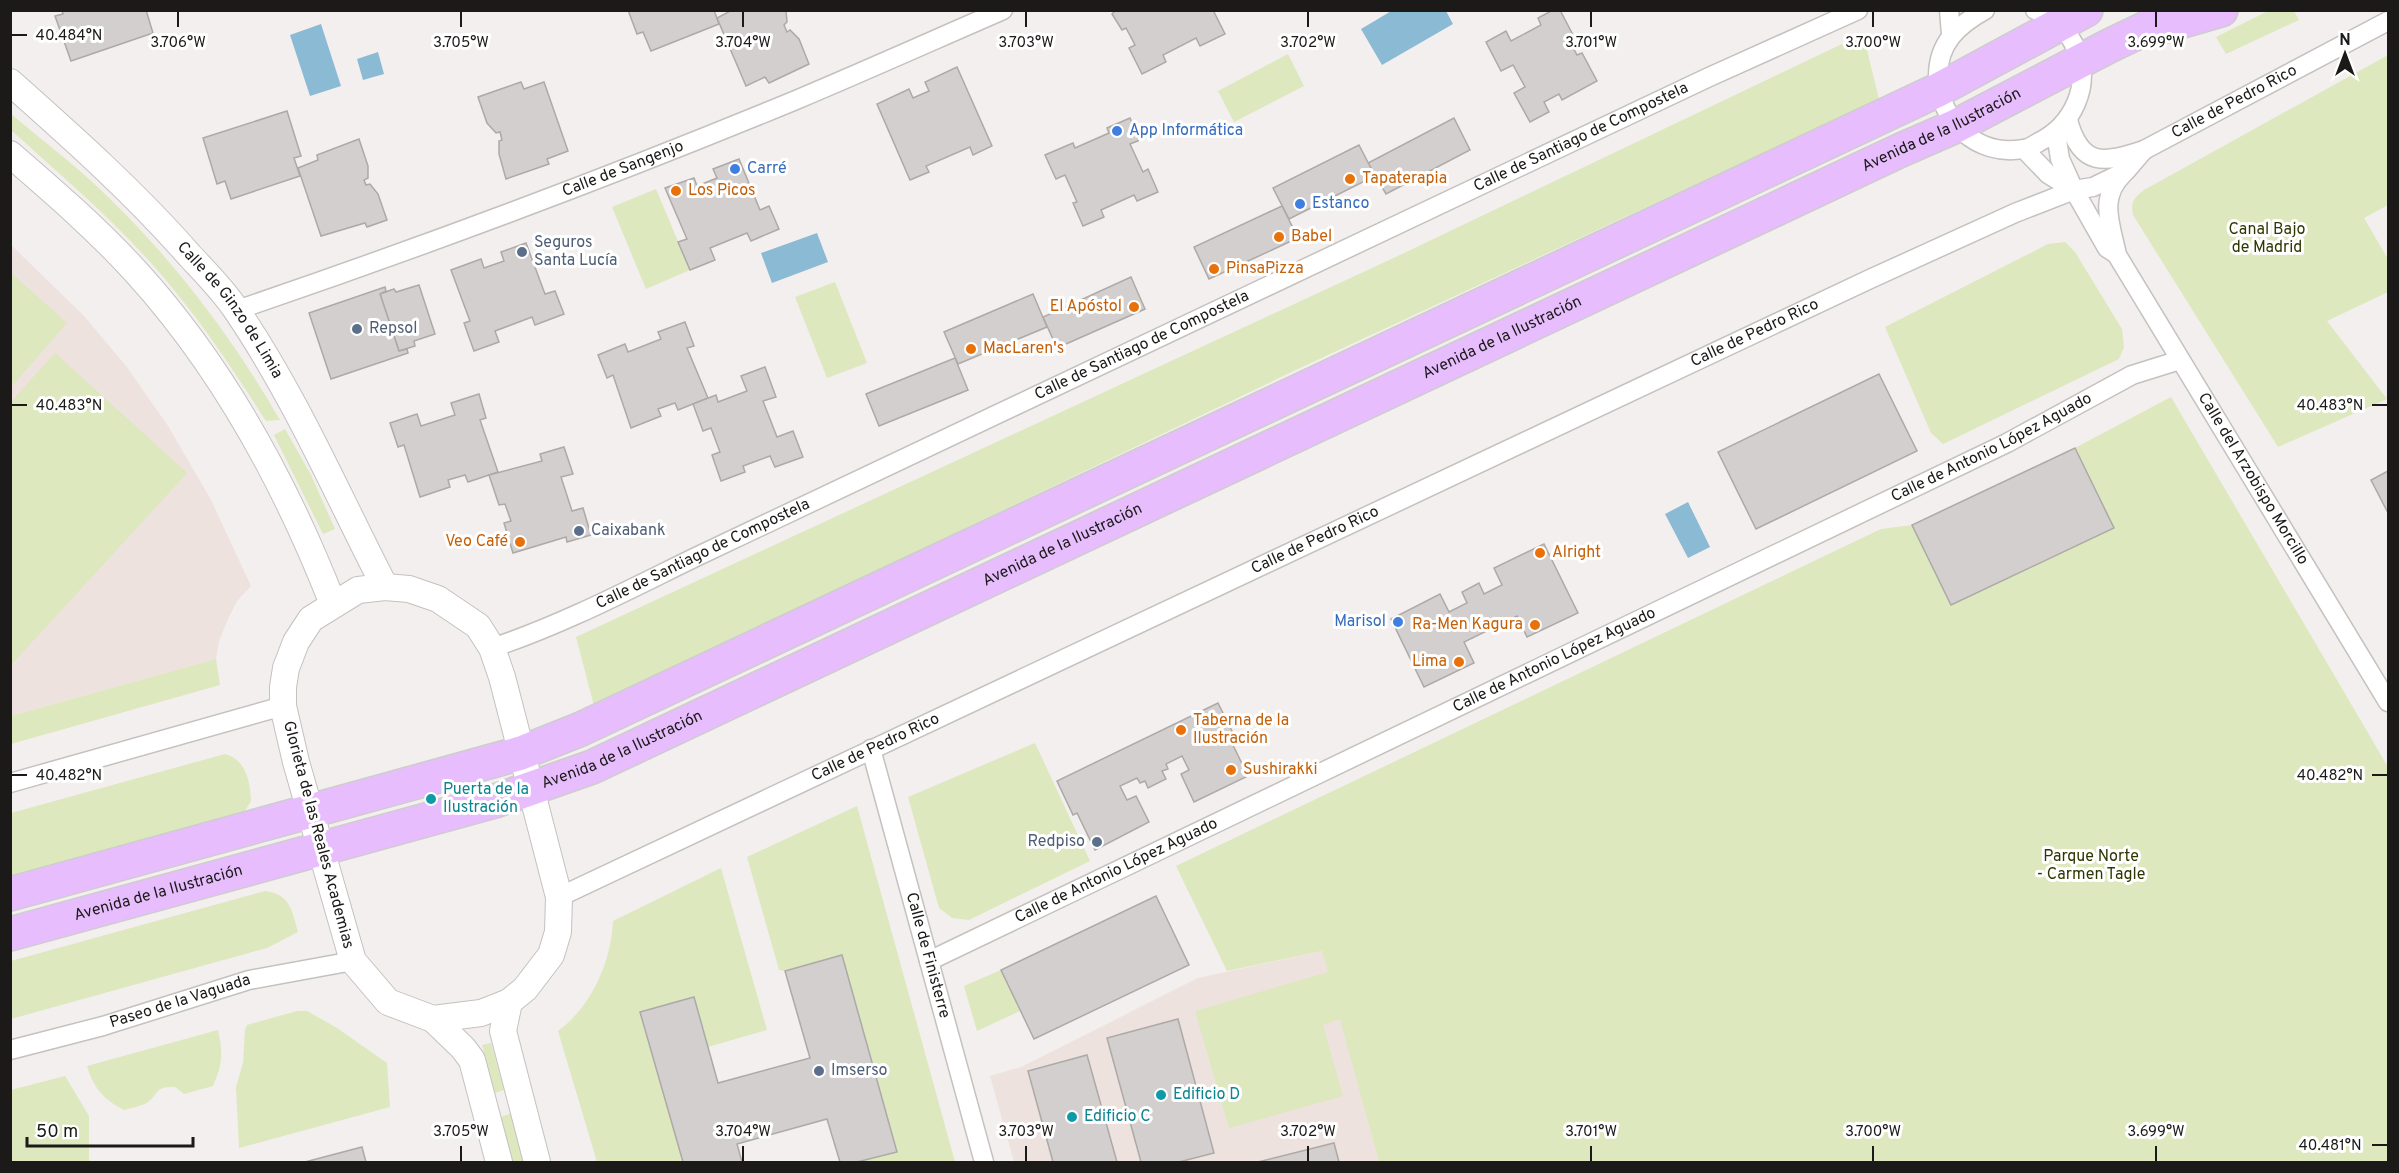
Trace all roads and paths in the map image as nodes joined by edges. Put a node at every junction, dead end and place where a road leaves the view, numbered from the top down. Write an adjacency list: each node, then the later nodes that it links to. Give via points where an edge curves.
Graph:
1 (1004, 10): 22 (street, Calle de Sangenjo, via 778,107 549,198)
2 (1858, 10): 26 (street, Calle de Santiago de Compostela, via 1707,78 573,617)
3 (1948, 10): 10 (street)
4 (1985, 10): 10 (street)
5 (2184, 10): 9 (highway)
6 (2221, 10): 9 (highway)
7 (2060, 15): 11 (street); 13 (highway)
8 (2388, 21): 17 (street, Calle de Pedro Rico)
9 (2140, 33): 11 (highway, Avenida de la Ilustración)
10 (1951, 34): 13 (street, via 1938,68)
11 (2081, 62): 14 (highway, Avenida de la Ilustración); 15 (street, via 2083,84)
12 (10, 82): 22 (main road, Calle de Ginzo de Limia, via 131,193)
13 (1938, 90): 14 (street); 30 (highway, via 598,722)
14 (1956, 126): 16 (street, via 1976,142 1999,150); 32 (highway, Avenida de la Ilustración, via 592,767)
15 (2062, 126): 16 (street); 17 (street, Calle de Pedro Rico, via 2095,159); 20 (street, Calle del Arzobispo Morcillo, via 2060,159)
16 (2024, 149): 20 (street, via 2048,174)
17 (2144, 150): 19 (street, Calle de Pedro Rico)
18 (10, 154): 25 (main road, via 136,273 203,356 272,468)
19 (2126, 171): 20 (street, Calle de Pedro Rico, via 2093,187); 21 (street, Calle del Arzobispo Morcillo, via 2113,183 2108,199)
20 (2074, 190): 21 (street, Calle del Arzobispo Morcillo, via 2107,248); 29 (street, Calle de Pedro Rico, via 1870,279)
21 (2117, 255): 23 (street, Calle del Arzobispo Morcillo)
22 (237, 310): 24 (main road, Calle de Ginzo de Limia, via 314,442)
23 (2180, 360): 27 (street, Calle del Arzobispo Morcillo); 39 (street, Calle de Antonio López Aguado, via 2132,375 2007,443)
24 (385, 587): 25 (main road, Glorieta de las Reales Academias, via 358,591); 26 (main road, Glorieta de las Reales Academias, via 410,589 438,599 478,626)
25 (333, 604): 28 (main road, Glorieta de las Reales Academias, via 311,619 296,642 286,668)
26 (492, 648): 30 (main road, Glorieta de las Reales Academias)
27 (2388, 702)
28 (284, 706): 31 (street); 33 (main road, Glorieta de las Reales Academias)
29 (871, 748): 36 (street, Calle de Pedro Rico); 39 (street, Calle de Finisterre)
30 (520, 753): 32 (main road, Glorieta de las Reales Academias); 33 (highway)
31 (10, 783)
32 (531, 789): 34 (highway, Avenida de la Ilustración); 36 (main road, Glorieta de las Reales Academias)
33 (309, 812): 34 (main road, Glorieta de las Reales Academias); 35 (highway)
34 (321, 850): 37 (highway, Avenida de la Ilustración); 38 (main road, Glorieta de las Reales Academias)
35 (10, 894)
36 (559, 897): 40 (main road, Glorieta de las Reales Academias, via 558,932 551,955 525,989)
37 (10, 934)
38 (353, 961): 41 (main road, Glorieta de las Reales Academias, via 388,1002); 42 (street, Paseo de la Vaguada, via 249,980 103,1026)
39 (929, 961): 45 (street, Calle de Finisterre)
40 (509, 1002): 41 (main road, Glorieta de las Reales Academias, via 470,1016); 44 (main road, via 503,1031)
41 (433, 1019): 43 (main road, via 472,1060)
42 (10, 1050)
43 (498, 1162)
44 (537, 1162)
45 (984, 1162)

